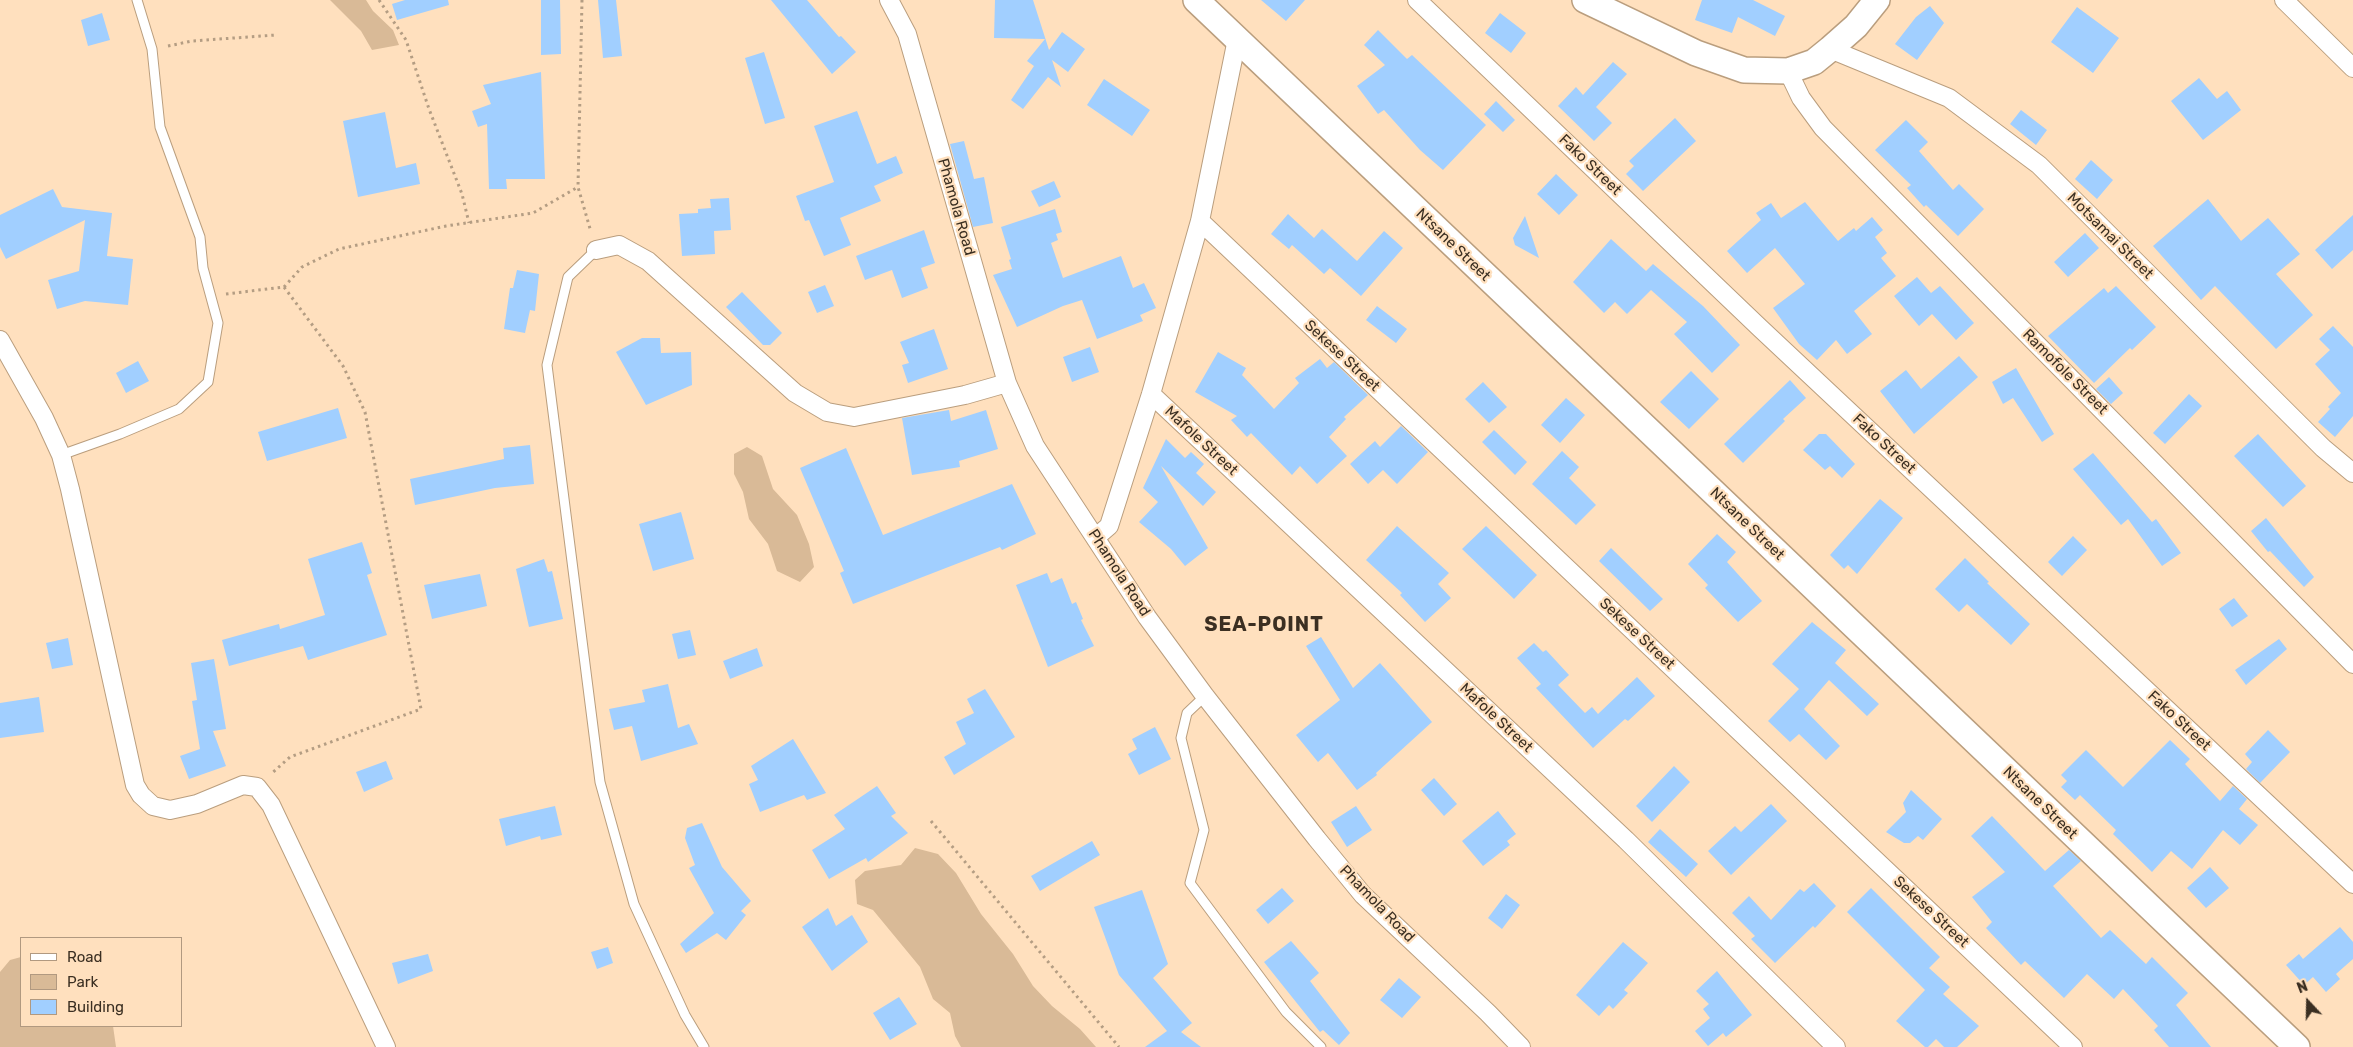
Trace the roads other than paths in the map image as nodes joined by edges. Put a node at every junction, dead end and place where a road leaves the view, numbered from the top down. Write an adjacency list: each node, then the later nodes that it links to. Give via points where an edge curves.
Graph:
1 (136, 0): 17 (lane, via 152,49 160,127 200,237 203,268 218,323 208,382 179,409)
2 (889, 0): 15 (street, Phamola Road, via 907,34)
3 (1196, 0): 8 (street, Ntsane Street)
4 (1417, 0): 22 (street, Fako Street, via 1775,342)
5 (1585, 0): 11 (street, via 1696,54 1744,70)
6 (1877, 0): 9 (street, via 1856,26)
7 (2284, 0): 10 (street)
8 (1237, 40): 12 (street); 29 (street, Ntsane Street)
9 (1830, 50): 11 (street, via 1814,62); 18 (street, Motsamai Street, via 1950,98 2039,165 2323,448)
10 (2353, 68)
11 (1788, 71): 20 (street, Ramofole Street, via 1801,98 1824,128)
12 (1200, 221): 16 (street); 28 (street, Sekese Street)
13 (596, 250): 15 (street, via 619,245 648,261 794,393 827,412 854,417 965,395); 24 (lane, via 568,277 547,365 599,773 634,904 685,1015)
14 (0, 340): 17 (street, via 44,418)
15 (1007, 383): 19 (street, Phamola Road, via 1035,446)
16 (1151, 394): 19 (street, via 1109,526); 27 (street, Mafole Street, via 1626,840)
17 (60, 455): 23 (street, via 135,785 153,806 170,810 197,804 244,785 258,786 271,806)
18 (2353, 473)
19 (1095, 538): 21 (street, Phamola Road)
20 (2353, 664)
21 (1204, 696): 25 (lane, via 1186,713 1181,738 1204,830 1190,883 1286,1012); 26 (street, Phamola Road, via 1363,895)
22 (2353, 884)
23 (386, 1047)
24 (704, 1047)
25 (1321, 1047)
26 (1520, 1047)
27 (1836, 1047)
28 (2073, 1047)
29 (2297, 1047)

